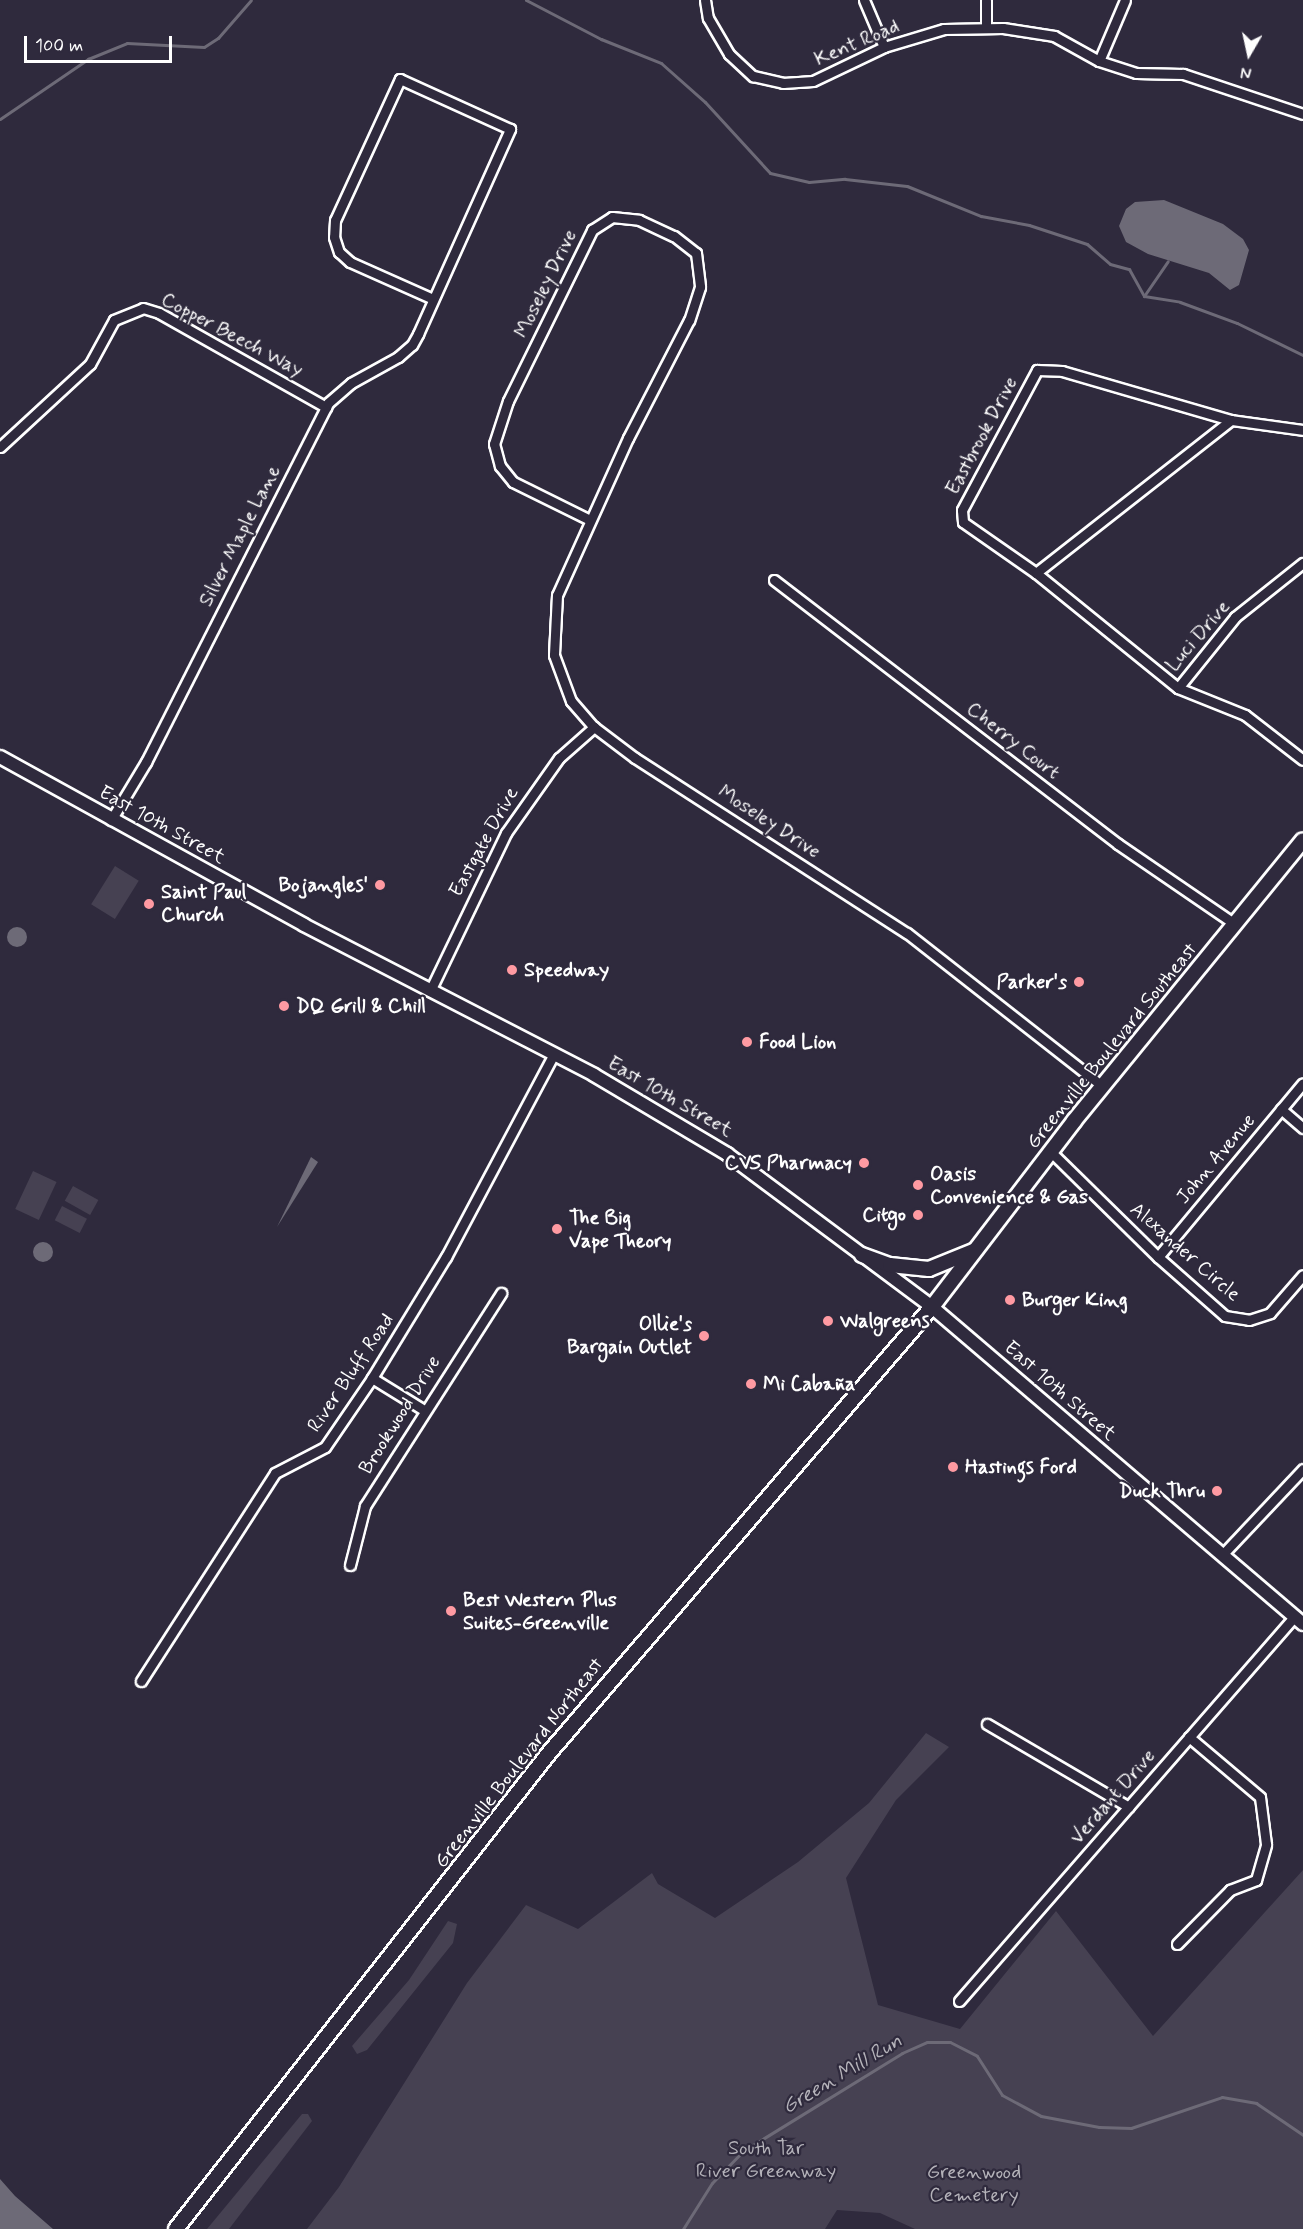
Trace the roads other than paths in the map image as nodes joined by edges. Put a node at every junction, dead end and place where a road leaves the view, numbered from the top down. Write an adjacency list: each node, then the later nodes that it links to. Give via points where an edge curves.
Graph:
1 (705, 0): 6 (street, Kent Road, via 708,18 729,54 753,76 783,83 813,81)
2 (864, 0): 6 (street)
3 (986, 0): 5 (street)
4 (1125, 0): 7 (street)
5 (986, 28): 6 (street, Kent Road, via 945,29); 7 (street, Kent Road, via 1025,29 1054,36)
6 (884, 47)
7 (1099, 61): 8 (street, Kent Road, via 1136,73 1183,74)
8 (1303, 114)
9 (433, 299): 9 (street, Silver Maple Lane, via 510,129 400,79 335,220 334,237 339,252 350,262); 10 (street, Silver Maple Lane, via 412,345 351,383)
10 (326, 407): 13 (street, Copper Beech Way, via 159,313 143,308 114,320 90,364); 22 (street, Silver Maple Lane, via 151,751)
11 (1231, 420): 12 (street, Eastbrook Drive); 16 (street); 16 (street, Eastbrook Drive, via 1062,371 1037,370 962,510 963,522)
12 (1303, 430)
13 (0, 447)
14 (590, 520): 14 (street, Moseley Drive, via 689,320 699,287 696,253 674,236 639,220 612,217 592,230 508,401 494,444 500,466 513,482); 19 (street, Moseley Drive, via 557,595 553,644 571,701)
15 (1303, 563): 18 (street, Luci Drive, via 1235,617)
16 (1036, 573): 18 (street, Eastbrook Drive)
17 (774, 580): 24 (street, Cherry Court, via 1118,844)
18 (1178, 687): 21 (street, Eastbrook Drive, via 1245,714)
19 (594, 727): 25 (street, Eastgate Drive, via 559,758 506,833); 28 (street, Moseley Drive, via 635,758 907,933)
20 (0, 757): 22 (main road, East 10th Street)
21 (1303, 760)
22 (111, 820): 25 (main road, East 10th Street)
23 (1303, 840): 24 (highway, Greenville Boulevard Southeast)
24 (1235, 924): 28 (highway, Greenville Boulevard Southeast)
25 (430, 991): 26 (main road, East 10th Street)
26 (554, 1054): 33 (main road, East 10th Street, via 728,1154); 38 (street, River Bluff Road, via 446,1257)
27 (1303, 1083): 29 (street, John Avenue)
28 (1102, 1086): 31 (highway, Greenville Boulevard Southeast)
29 (1281, 1108): 30 (street); 34 (street, John Avenue)
30 (1303, 1128)
31 (1051, 1152): 32 (highway, Greenville Boulevard Southeast); 34 (street, Alexander Circle)
32 (977, 1248): 33 (highway, via 929,1269 890,1265); 37 (highway, Greenville Boulevard Southeast)
33 (862, 1255): 37 (main road, East 10th Street)
34 (1158, 1257): 35 (street, Alexander Circle, via 1225,1316 1249,1320 1270,1313)
35 (1303, 1275)
36 (501, 1293): 39 (street, Brookwood Drive)
37 (932, 1307): 41 (main road, East 10th Street); 50 (highway, Greenville Boulevard Northeast, via 632,1652)
38 (372, 1378): 39 (street); 44 (street, River Bluff Road, via 325,1446 274,1473)
39 (424, 1410): 42 (street, Brookwood Drive, via 364,1506)
40 (1303, 1469): 41 (street)
41 (1222, 1555): 43 (main road, East 10th Street)
42 (350, 1565)
43 (1299, 1620): 46 (street, Verdant Drive)
44 (141, 1681)
45 (987, 1724): 47 (street)
46 (1190, 1737): 47 (street, Verdant Drive); 48 (street, via 1260,1797 1266,1844 1256,1880 1230,1890)
47 (1129, 1807): 49 (street, Verdant Drive)
48 (1177, 1944)
49 (959, 2001)
50 (176, 2229)

